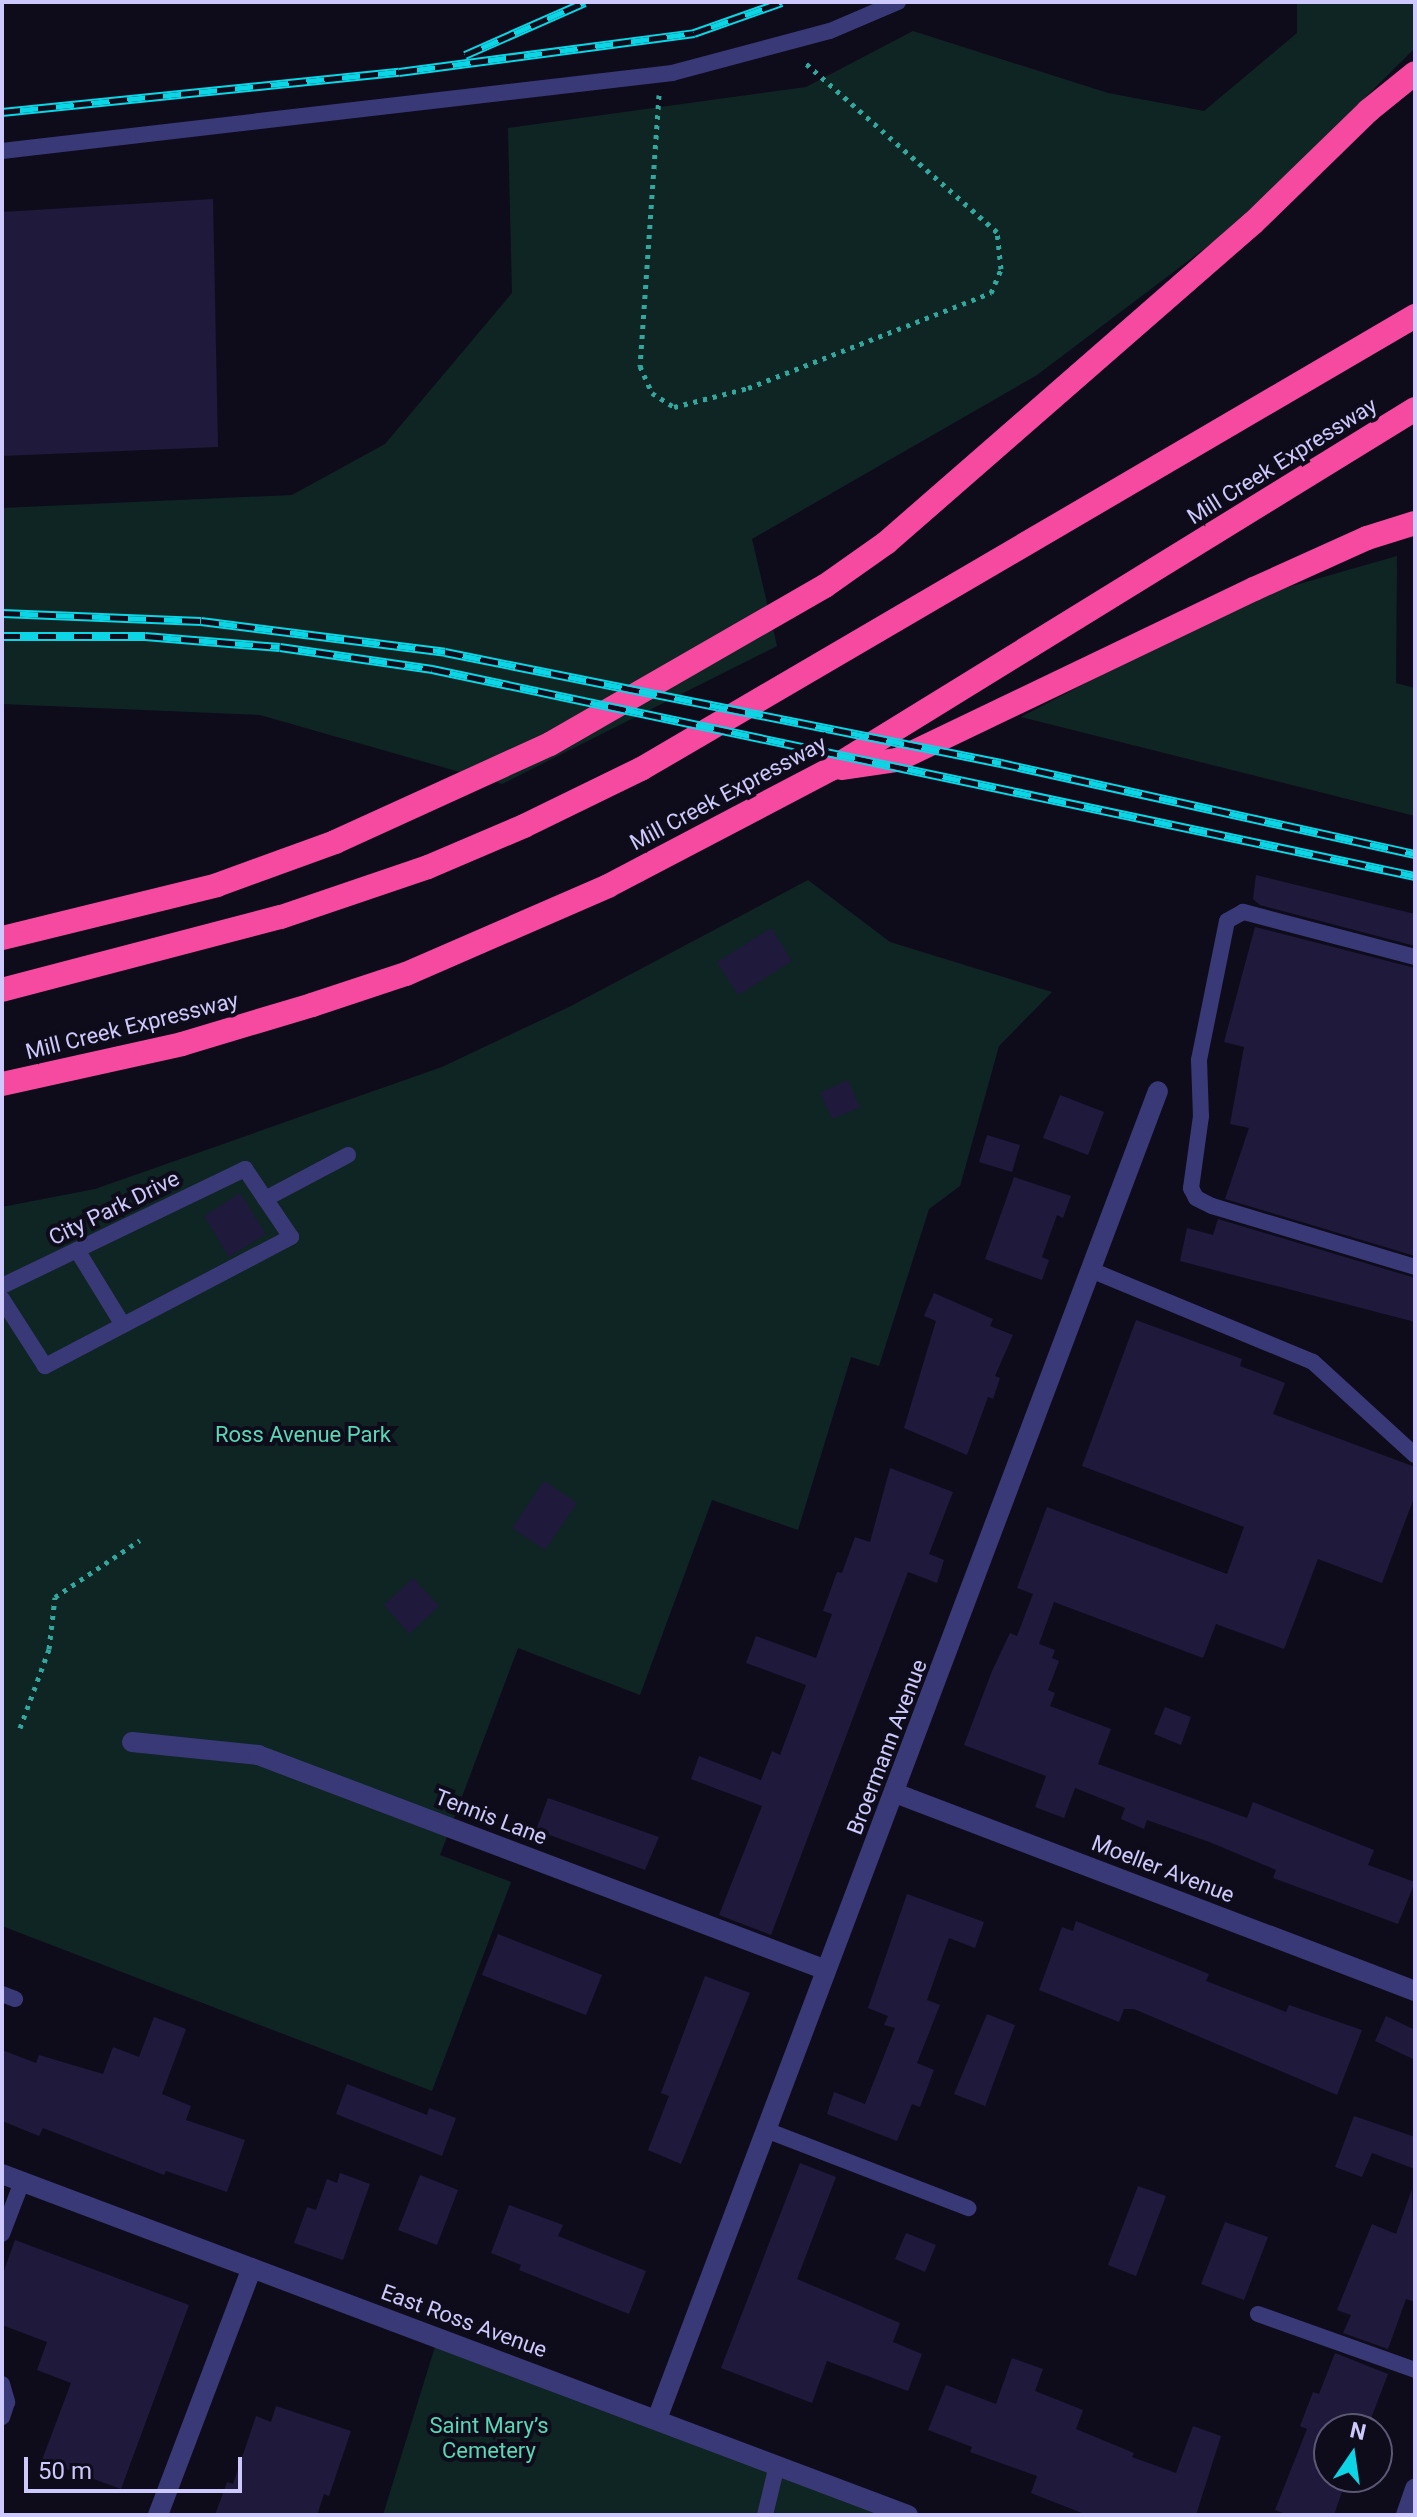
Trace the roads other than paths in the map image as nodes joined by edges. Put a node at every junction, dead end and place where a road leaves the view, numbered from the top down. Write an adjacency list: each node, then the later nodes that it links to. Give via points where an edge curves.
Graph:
1 (898, 2): 3 (lane, via 830,31 661,74)
2 (1415, 73): 8 (highway, via 1368,111 1253,223 961,478 825,586 550,744 376,824 217,885)
3 (2, 151)
4 (1415, 316): 10 (highway, via 641,769 524,826 428,867 281,917)
5 (1415, 409): 7 (highway, Mill Creek Expressway)
6 (1415, 523): 7 (highway, via 1367,538 1254,589 897,760)
7 (831, 769): 11 (highway, Mill Creek Expressway, via 608,886 406,974 182,1044)
8 (2, 938)
9 (1415, 957): 16 (lane, via 1243,912 1227,921 1199,1060 1201,1116 1191,1188 1196,1198 1212,1206)
10 (2, 990)
11 (2, 1084)
12 (1158, 1091): 17 (street, Broermann Avenue)
13 (348, 1155): 14 (lane)
14 (265, 1199): 15 (lane, City Park Drive, via 245,1169); 20 (lane, via 291,1237)
15 (77, 1250): 18 (lane, City Park Drive); 20 (lane)
16 (1415, 1267)
17 (1091, 1270): 21 (lane, via 1313,1362); 23 (street, Broermann Avenue)
18 (2, 1286)
19 (2, 1299): 20 (lane, via 45,1366)
20 (123, 1325)
21 (1415, 1455)
22 (132, 1742): 24 (street, Tennis Lane, via 258,1755)
23 (895, 1793): 24 (street, Broermann Avenue); 25 (street, Moeller Avenue)
24 (826, 1970): 26 (street, Broermann Avenue)
25 (1415, 1991)
26 (766, 2130): 29 (lane); 36 (street, Broermann Avenue)
27 (2, 2174): 28 (street, East Ross Avenue)
28 (22, 2182): 30 (lane); 31 (street, East Ross Avenue)
29 (968, 2208)
30 (2, 2234)
31 (252, 2268): 36 (street, East Ross Avenue); 39 (street)
32 (1258, 2314): 33 (lane)
33 (1415, 2370)
34 (2, 2384): 35 (lane, via 7,2402)
35 (2, 2417)
36 (657, 2419): 37 (street, East Ross Avenue)
37 (777, 2465): 40 (lane); 41 (street, East Ross Avenue)
38 (1415, 2489): 42 (street)
39 (158, 2515)
40 (765, 2515)
41 (908, 2515)
42 (1406, 2515)

